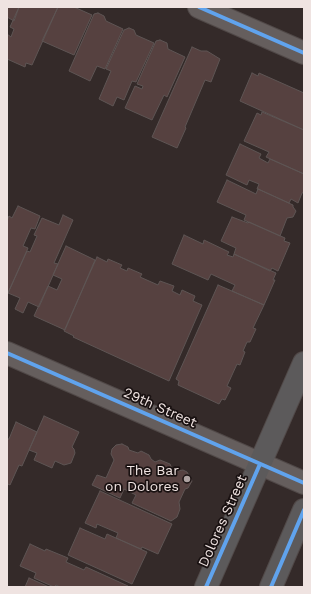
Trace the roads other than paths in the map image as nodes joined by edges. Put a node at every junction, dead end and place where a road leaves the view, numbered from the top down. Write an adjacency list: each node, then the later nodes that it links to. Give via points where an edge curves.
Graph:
1 (199, 7): 2 (street)
2 (304, 53)
3 (7, 353): 5 (street, 29th Street)
4 (304, 363): 5 (main road, Dolores Street)
5 (260, 464): 6 (street, 29th Street); 8 (main road, Dolores Street)
6 (304, 483)
7 (304, 510): 9 (main road)
8 (206, 587)
9 (270, 587)

